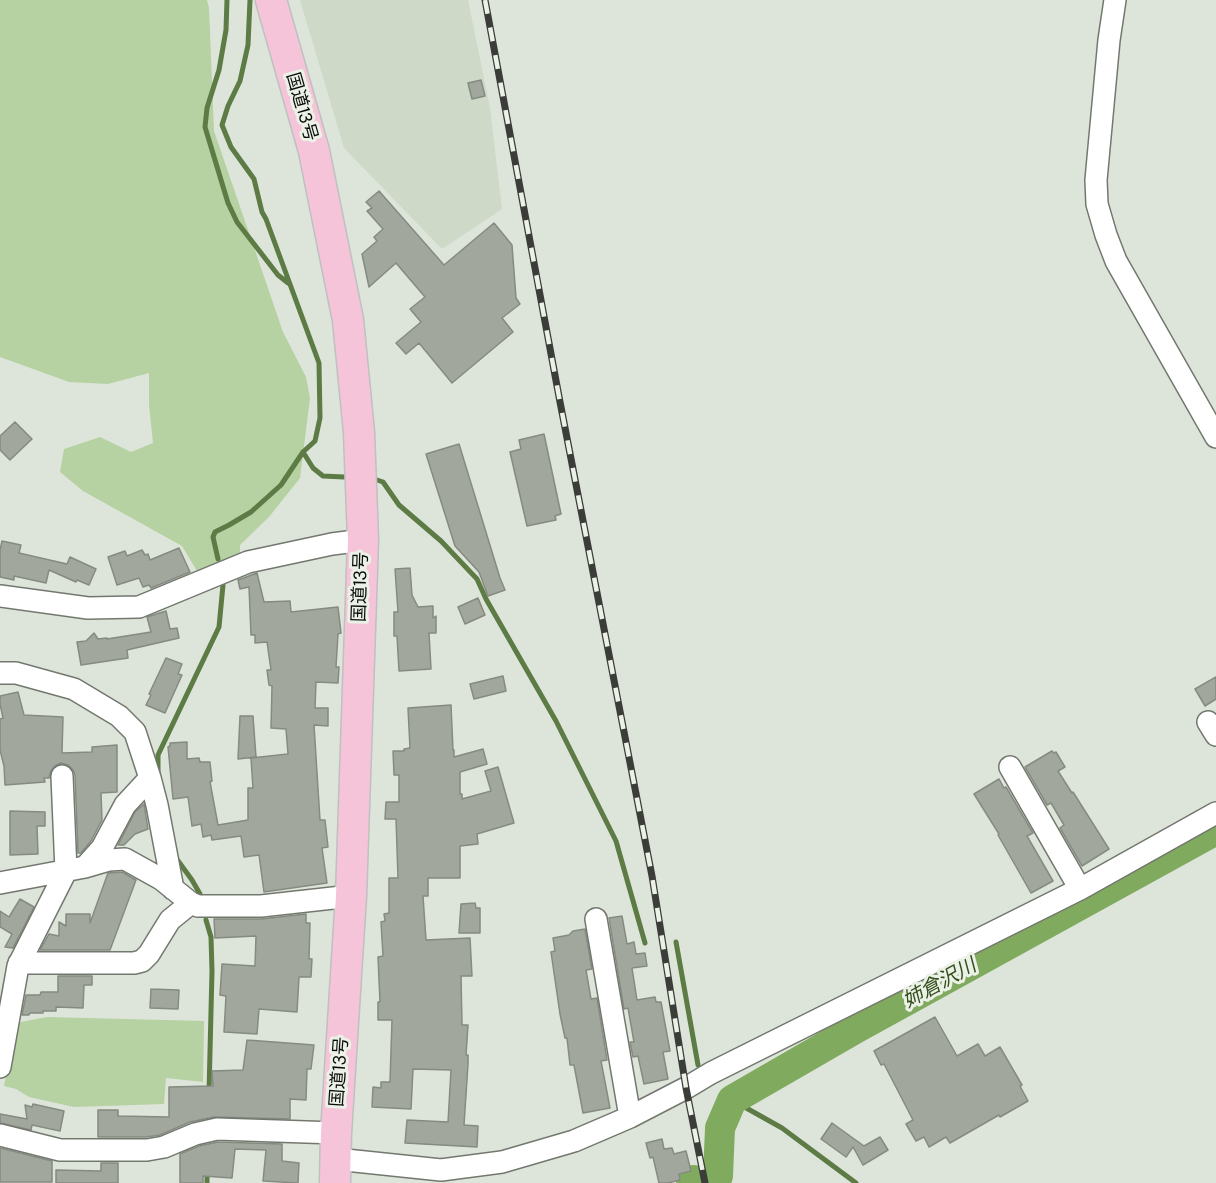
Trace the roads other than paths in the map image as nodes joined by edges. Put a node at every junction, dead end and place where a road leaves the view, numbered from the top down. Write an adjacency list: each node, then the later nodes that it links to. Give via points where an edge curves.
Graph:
1 (271, 0): 4 (highway, 国道13号, via 314,151 348,320 359,432)
2 (1115, 0): 3 (street, via 1096,204 1116,261)
3 (1216, 437)
4 (363, 540): 5 (street, via 248,562 139,607 88,608); 15 (highway, 国道13号)
5 (0, 596)
6 (0, 673): 9 (street, via 16,673 74,689 119,716 135,732)
7 (1010, 767): 14 (street)
8 (62, 776): 11 (street)
9 (150, 778): 11 (street, via 125,805 102,848); 13 (street)
10 (1216, 813): 14 (street)
11 (75, 869): 12 (street); 13 (street, via 125,859); 18 (street)
12 (0, 883)
13 (173, 889): 16 (street)
14 (1080, 889): 20 (street)
15 (351, 896): 16 (street, via 261,906); 22 (highway, 国道13号)
16 (191, 903): 18 (street, via 170,920 142,961)
17 (596, 919): 20 (street)
18 (19, 963): 19 (street)
19 (0, 1067)
20 (630, 1117): 22 (street, via 574,1142 502,1162 441,1170)
21 (0, 1134): 22 (street, via 60,1150 147,1150 217,1129)
22 (335, 1159)

